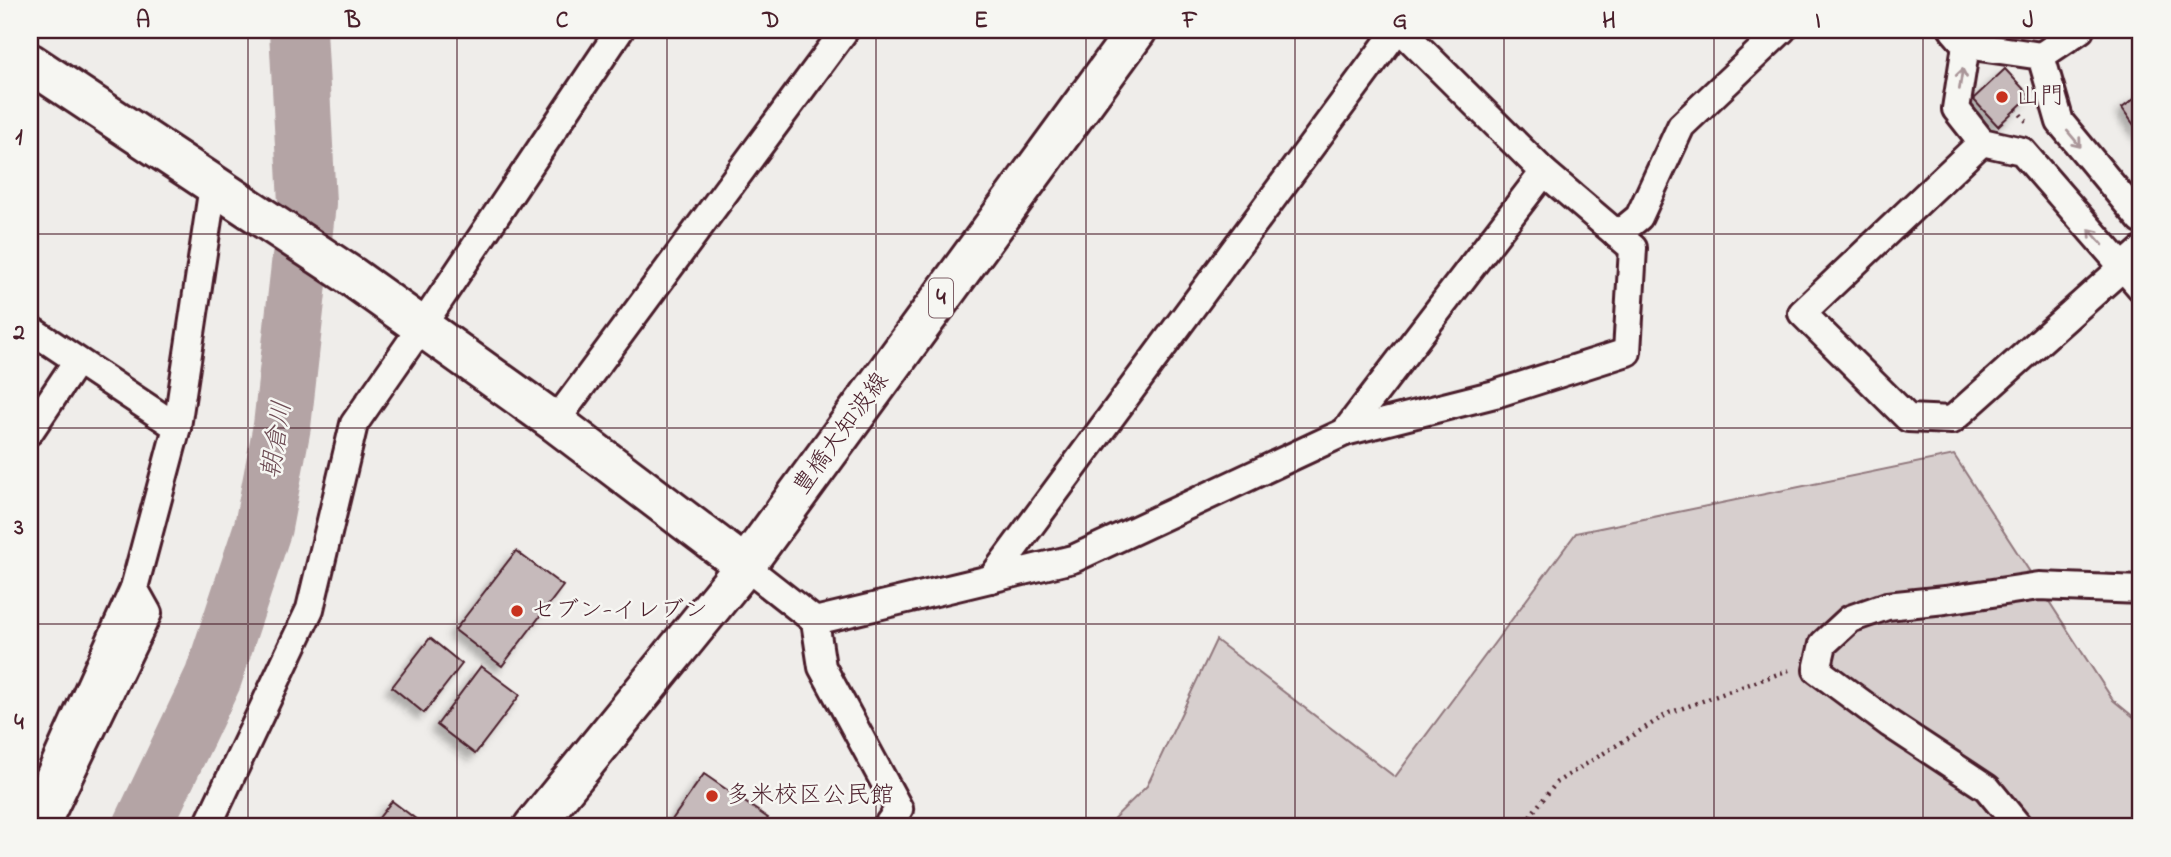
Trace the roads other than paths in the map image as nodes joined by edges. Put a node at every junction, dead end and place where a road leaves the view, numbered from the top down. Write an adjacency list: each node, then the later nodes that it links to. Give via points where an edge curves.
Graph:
1 (620, 30): 17 (street)
2 (845, 30): 20 (street)
3 (1137, 30): 24 (main road, 豊橋大知波線 / 4)
4 (1399, 30): 11 (street); 25 (street)
5 (1782, 30): 14 (street, via 1681,125 1639,217)
6 (2080, 30): 8 (street)
7 (1959, 37): 8 (street); 10 (street, one-way to 7, via 1956,109)
8 (2040, 56): 13 (street, one-way to 13, via 2060,122)
9 (33, 74): 12 (main road)
10 (1982, 142): 15 (street, one-way to 10, via 2022,151); 15 (street, via 1801,313 1908,418 1952,420)
11 (1544, 172): 14 (street); 23 (street)
12 (227, 196): 17 (main road); 21 (street)
13 (2141, 220)
14 (1617, 235): 23 (street, via 1633,248 1627,352 1495,394)
15 (2132, 259): 16 (street)
16 (2141, 288)
17 (422, 326): 20 (main road); 31 (street, via 354,424 310,610)
18 (30, 329): 19 (street)
19 (77, 361): 21 (street); 22 (street)
20 (555, 422): 24 (main road)
21 (177, 427): 26 (street)
22 (30, 431)
23 (1345, 432): 25 (street, via 1073,559)
24 (746, 565): 28 (street); 32 (main road, 豊橋大知波線 / 4)
25 (991, 579): 28 (street)
26 (134, 589): 29 (street, via 33,812); 30 (street, via 148,613)
27 (2141, 590): 34 (street, via 2039,586 1887,606 1850,619 1823,644 1817,670 1987,788)
28 (815, 621): 33 (street, via 822,667 898,809)
29 (30, 810)
30 (45, 827)
31 (207, 827)
32 (534, 827)
33 (886, 827)
34 (2019, 827)

